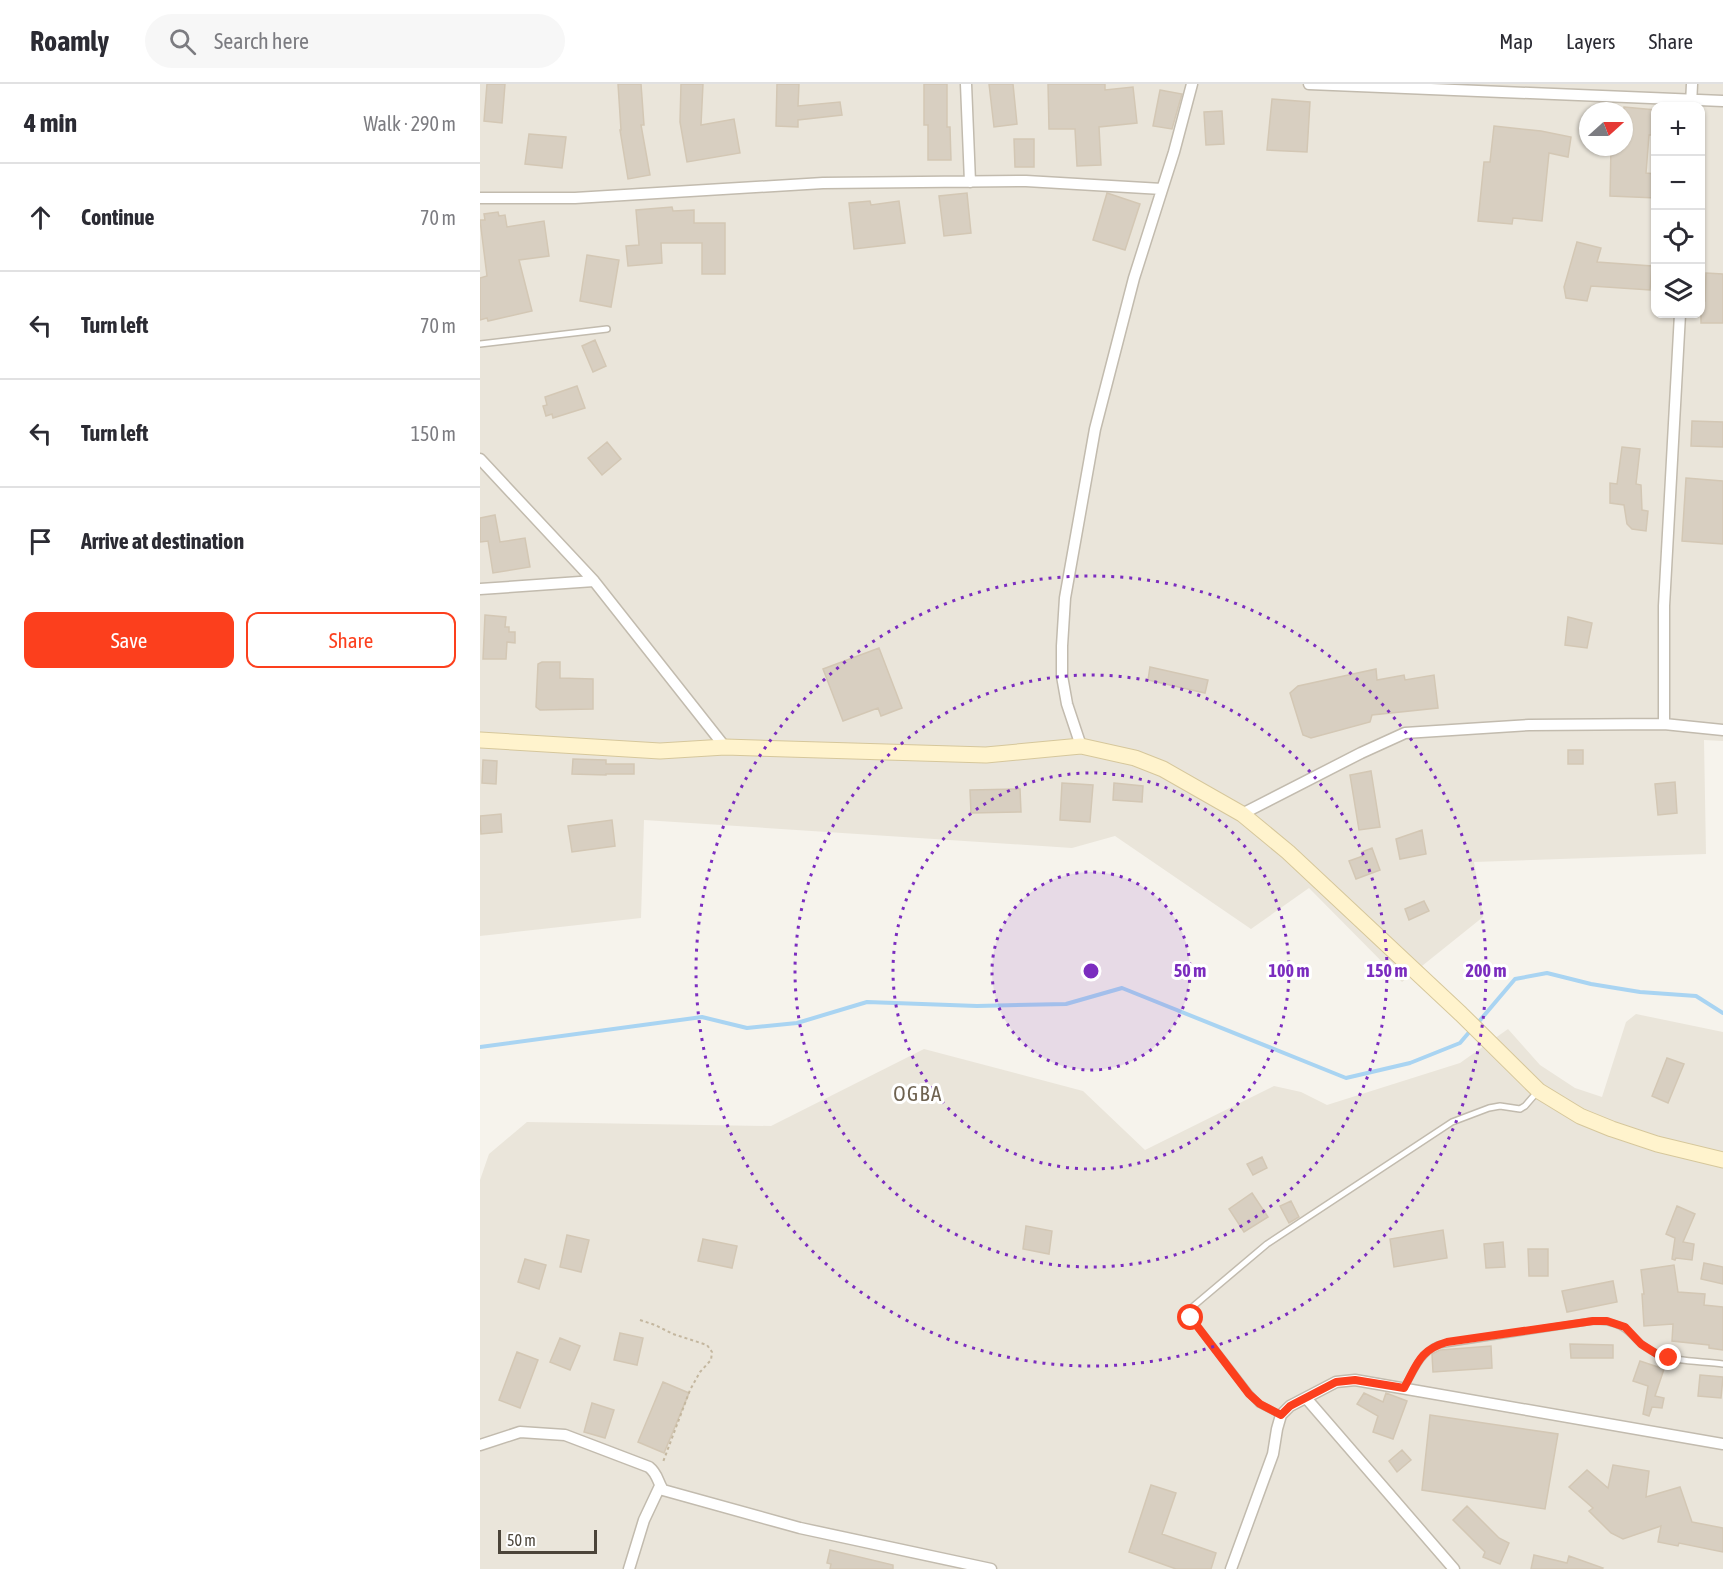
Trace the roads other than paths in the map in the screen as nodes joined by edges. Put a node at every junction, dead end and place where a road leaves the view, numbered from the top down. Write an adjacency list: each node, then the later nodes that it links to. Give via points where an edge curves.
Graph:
1 (966, 84): 11 (street)
2 (1192, 84): 12 (street)
3 (1309, 84): 5 (street)
4 (1692, 84): 9 (street)
5 (1339, 85): 6 (street)
6 (1475, 88): 8 (street)
7 (1723, 101): 10 (street)
8 (1677, 102)
9 (1691, 102)
10 (1705, 102)
11 (970, 182): 12 (street, via 1026,181); 13 (street, via 823,183 575,198)
12 (1162, 189): 23 (street, via 1134,278 1095,429 1065,598 1062,676)
13 (480, 198)
14 (1680, 318): 20 (street, via 1664,606)
15 (607, 329): 16 (lane)
16 (480, 344)
17 (480, 459): 18 (street)
18 (594, 581): 19 (street); 24 (street)
19 (480, 589)
20 (1664, 724): 21 (street); 25 (street, via 1529,725 1405,733)
21 (1723, 730)
22 (480, 740): 24 (street, via 660,751)
23 (1080, 746): 24 (street, via 986,755); 25 (street, via 1135,758 1163,769)
24 (724, 747)
25 (1242, 814): 26 (street, via 1288,852)
26 (1539, 1090): 27 (street, via 1580,1116 1612,1129); 31 (lane, via 1520,1109 1489,1108 1452,1122 1267,1244 1190,1309 1191,1318 1249,1394)
27 (1723, 1160)
28 (1723, 1364): 29 (lane, via 1660,1356 1625,1327 1593,1321 1438,1345 1423,1354)
29 (1404, 1388): 30 (street, via 1355,1380 1336,1382); 32 (street)
30 (1306, 1398): 31 (street); 38 (street)
31 (1281, 1415): 37 (street, via 1273,1454)
32 (1723, 1444)
33 (480, 1445): 34 (street, via 520,1432 565,1435 649,1467 656,1472)
34 (660, 1486): 35 (street, via 644,1520); 36 (street, via 801,1528)
35 (629, 1569)
36 (991, 1569)
37 (1231, 1569)
38 (1454, 1569)

